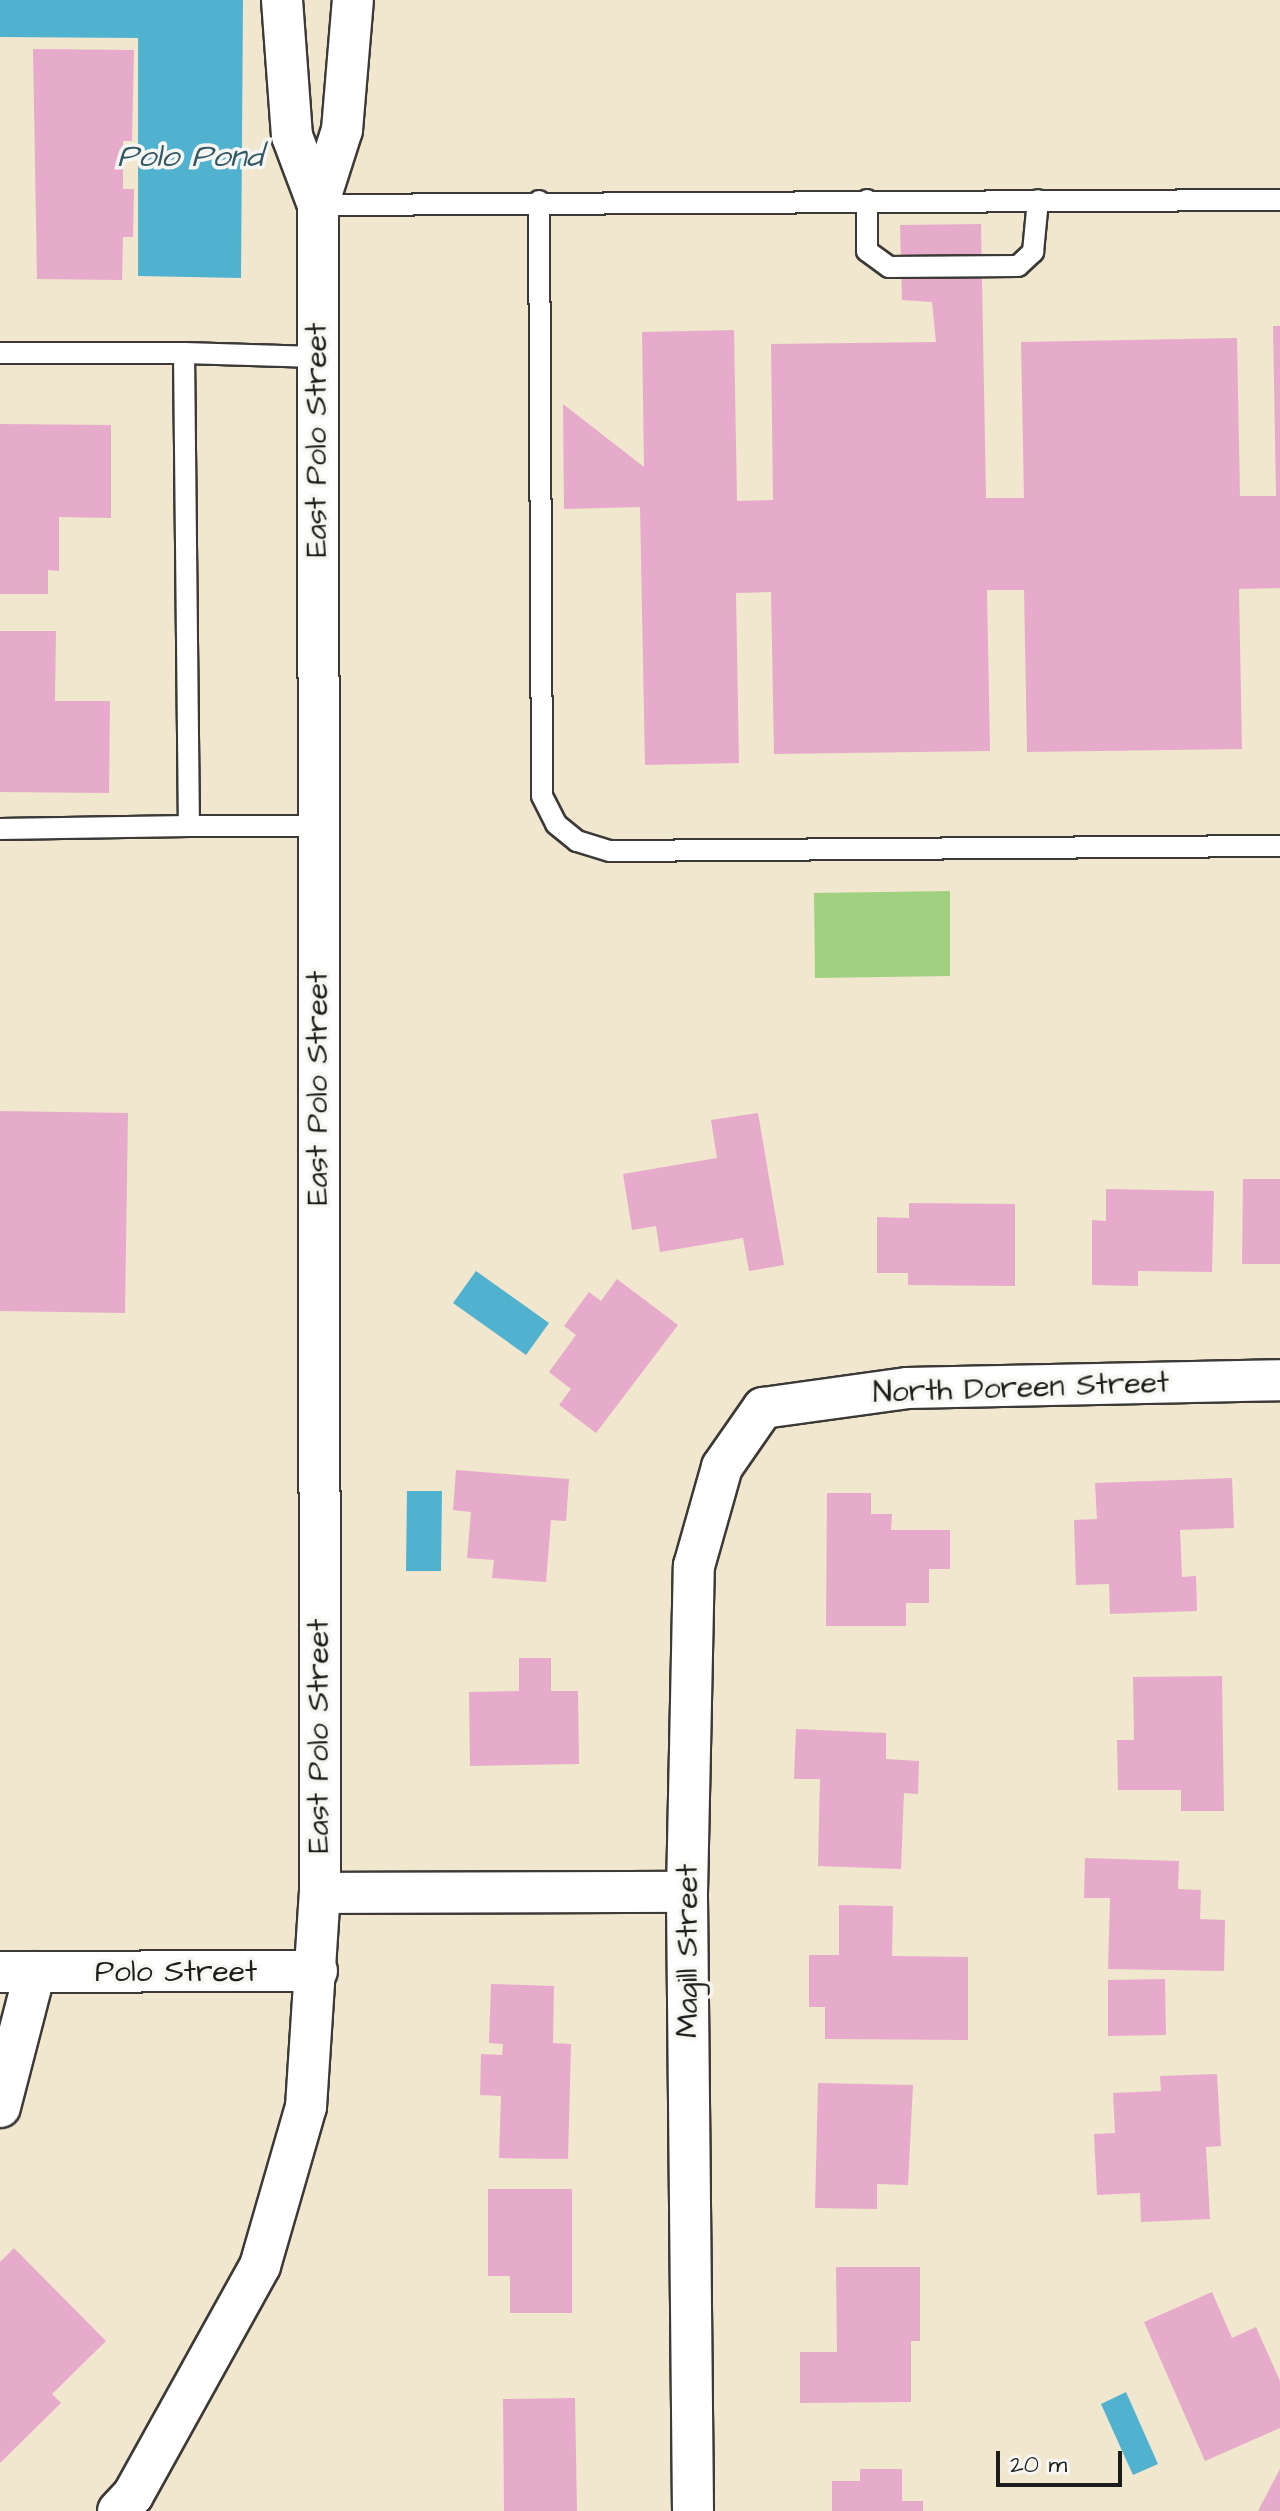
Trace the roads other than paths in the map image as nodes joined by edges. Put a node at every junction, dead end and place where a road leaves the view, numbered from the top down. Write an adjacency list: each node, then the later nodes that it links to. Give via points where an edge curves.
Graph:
1 (282, 0): 7 (street, East Polo Street, via 292,136)
2 (353, 0): 7 (street, East Polo Street, via 342,130)
3 (867, 200): 4 (lane); 4 (lane, via 867,251 889,267 1018,266 1033,252); 6 (lane)
4 (1038, 200): 5 (lane)
5 (1280, 200)
6 (539, 201): 7 (lane); 14 (lane, via 542,796 556,824 577,841 610,851)
7 (318, 205): 10 (street, East Polo Street)
8 (0, 353): 9 (lane)
9 (184, 353): 10 (lane); 11 (lane)
10 (316, 357): 12 (street, East Polo Street)
11 (189, 826): 12 (lane); 13 (lane)
12 (317, 826): 18 (street, East Polo Street)
13 (0, 829)
14 (1280, 846)
15 (1280, 1380): 16 (street, North Doreen Street, via 907,1388)
16 (763, 1408): 17 (street, Magill Street, via 722,1467 694,1566)
17 (687, 1892): 18 (street); 23 (street, Magill Street)
18 (320, 1893): 19 (street, East Polo Street)
19 (317, 1971): 20 (street, Polo Street); 22 (street, East Polo Street, via 306,2107 260,2266 133,2495)
20 (18, 1972): 21 (street, Polo Street)
21 (0, 2107)
22 (118, 2511)
23 (693, 2511)

